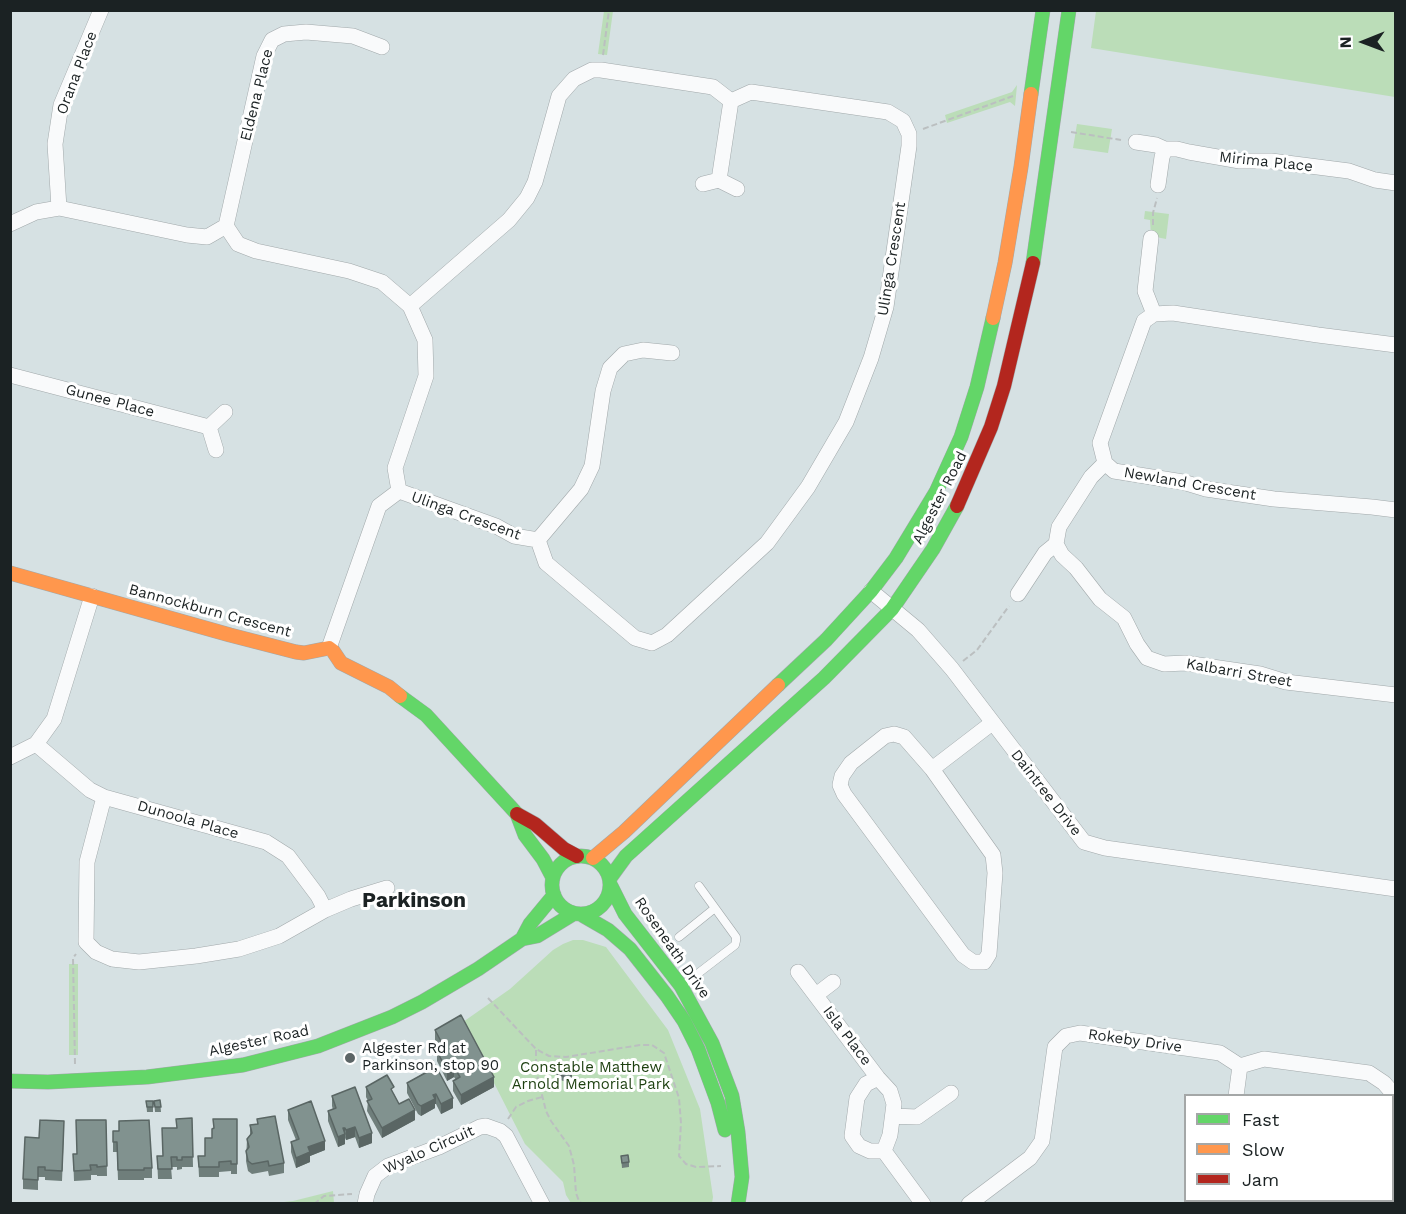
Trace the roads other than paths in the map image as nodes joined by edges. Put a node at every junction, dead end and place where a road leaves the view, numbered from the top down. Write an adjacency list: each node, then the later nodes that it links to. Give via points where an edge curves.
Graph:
1 (102, 10): 13 (street, Orana Place, via 61,105 55,144)
2 (1043, 10): 31 (main road, Algester Road, via 1005,263 977,387 961,437 936,492)
3 (1070, 10): 34 (main road, Algester Road, via 1035,252 1004,386 961,499)
4 (382, 47): 15 (street, Eldena Place, via 353,36 306,32 284,34 272,40 264,56)
5 (731, 101): 8 (street); 17 (street, via 713,87 601,70 574,79 559,96 527,198 509,220); 28 (street, Ulinga Crescent, via 751,92 888,112 903,121 909,134 886,307 846,422 808,487 767,543 667,635 652,643 635,638 546,563)
6 (1136, 142): 7 (street, Mirima Place)
7 (1166, 149): 9 (street, Mirima Place, via 1240,161 1348,171); 11 (street)
8 (719, 180): 10 (street); 12 (street)
9 (1395, 183)
10 (703, 184)
11 (1158, 185)
12 (737, 189)
13 (59, 208): 14 (street, via 36,212); 15 (street, via 187,235 207,237)
14 (10, 224)
15 (226, 226): 17 (street, via 238,244 382,282)
16 (1151, 238): 18 (street, via 1145,291)
17 (410, 306): 26 (street, via 425,340 426,376 395,468)
18 (1154, 314): 19 (street, via 1173,313); 25 (street, Newland Crescent, via 1144,321 1100,443)
19 (1395, 345)
20 (672, 353): 28 (street, via 643,350 624,354 610,368 592,466 581,489)
21 (10, 375): 23 (street, Gunee Place)
22 (225, 412): 23 (street)
23 (209, 428): 24 (street)
24 (216, 450)
25 (1105, 463): 27 (street, Newland Crescent, via 1114,471 1206,489); 29 (street, via 1091,477 1059,527)
26 (399, 491): 28 (street, Ulinga Crescent, via 514,536); 35 (street, via 380,506)
27 (1395, 510)
28 (538, 540)
29 (1056, 544): 32 (street, via 1045,553); 36 (street, Kalbarri Street, via 1100,599 1124,618 1148,658 1164,664 1185,663 1260,674 1286,682)
30 (10, 573): 33 (main road, Bannockburn Crescent)
31 (871, 591): 34 (street, Daintree Drive); 44 (main road, Algester Road, via 793,672)
32 (1018, 594)
33 (92, 596): 35 (main road, Bannockburn Crescent, via 296,652); 38 (street, via 54,719)
34 (892, 609): 37 (street, Daintree Drive, via 918,630); 46 (main road, Algester Road, via 824,678 626,856)
35 (329, 648): 42 (main road, via 341,663 389,687 426,715)
36 (1395, 694)
37 (992, 723): 40 (street); 49 (street, Daintree Drive, via 1084,842)
38 (36, 744): 39 (street); 41 (street, Dunoola Place, via 90,790)
39 (10, 757)
40 (932, 769): 40 (street, via 993,855 989,954 984,962 973,962 963,956 840,786 851,763 885,736 894,734 904,738)
41 (104, 797): 52 (street, Dunoola Place, via 266,842 288,856); 52 (street, via 87,862 86,942 96,952 112,959 139,962 239,949 279,936)
42 (517, 814): 43 (main road); 45 (main road, via 525,835)
43 (577, 856): 44 (main road); 45 (main road, via 562,863)
44 (593, 858): 46 (main road, via 607,870)
45 (553, 878): 50 (main road)
46 (610, 882): 53 (main road, via 610,894 600,909); 58 (main road, Roseneath Drive, via 625,914)
47 (699, 886): 51 (lane)
48 (387, 888): 52 (street)
49 (1395, 889)
50 (554, 895): 53 (main road, via 564,909); 55 (main road, Algester Road)
51 (715, 908): 54 (lane); 58 (lane, via 736,937 735,945)
52 (325, 910)
53 (578, 914): 55 (main road, Algester Road, via 537,936); 60 (main road, via 608,930 630,950)
54 (679, 938)
55 (522, 939): 63 (main road, Algester Road, via 422,1002 318,1046 243,1065 147,1077)
56 (798, 972): 59 (street, Isla Place)
57 (833, 982): 59 (street, Isla Place)
58 (681, 986): 60 (lane); 72 (main road, Roseneath Drive, via 712,1043 732,1096 742,1177)
59 (816, 995): 62 (street, Isla Place)
60 (667, 996): 71 (main road, via 684,1021 718,1103 730,1166)
61 (1240, 1066): 65 (street); 66 (street, via 1264,1059 1369,1073); 74 (street, Rokeby Drive, via 1220,1053 1080,1033 1066,1036 1055,1047 1042,1140 1030,1158)
62 (878, 1078): 67 (street, Isla Place, via 890,1091); 68 (street, Isla Place, via 866,1084 857,1098 852,1136 859,1146)
63 (10, 1081)
64 (951, 1094): 67 (street, via 917,1117)
65 (1236, 1094)
66 (1393, 1094)
67 (893, 1116): 68 (street, Isla Place)
68 (884, 1151): 73 (street)
69 (366, 1198): 70 (street, Wyalo Circuit, via 375,1176 388,1166 486,1126 506,1136)
70 (542, 1203)
71 (731, 1203)
72 (738, 1203)
73 (923, 1203)
74 (969, 1203)

